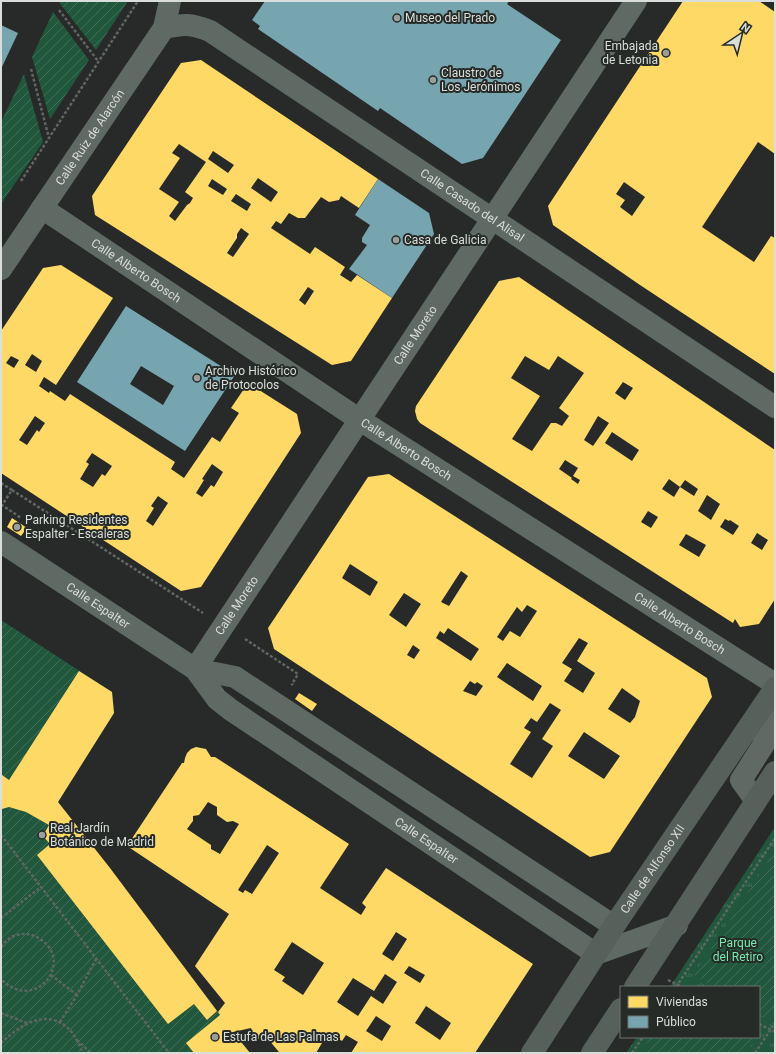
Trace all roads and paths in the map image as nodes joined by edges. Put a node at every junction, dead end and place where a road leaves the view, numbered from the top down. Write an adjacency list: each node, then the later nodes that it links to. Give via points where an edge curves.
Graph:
1 (138, 1): 6 (path)
2 (170, 1): 5 (street, Calle Ruiz de Alarcón)
3 (636, 1): 11 (street, Calle Moreto)
4 (59, 10): 6 (path)
5 (164, 28): 10 (street, Calle Ruiz de Alarcón); 11 (street, Calle Casado del Alisal, via 182,24 195,25 210,31)
6 (98, 61): 8 (path)
7 (31, 69): 8 (path)
8 (49, 138): 9 (path)
9 (21, 180)
10 (42, 208): 12 (street, Calle Ruiz de Alarcón); 14 (street, Calle Alberto Bosch)
11 (492, 219): 13 (street, Calle Casado del Alisal); 14 (street, Calle Moreto)
12 (1, 269)
13 (775, 407)
14 (360, 420): 19 (street, Calle Moreto); 21 (street, Calle Alberto Bosch)
15 (1, 483): 16 (path)
16 (12, 490): 17 (path, via 2,506); 19 (path)
17 (21, 518)
18 (1, 542): 20 (street, Calle Espalter)
19 (224, 625): 20 (street, Calle Moreto); 22 (path, via 298,674 292,684)
20 (195, 669): 34 (street, Calle Espalter, via 235,677); 36 (street, Calle Espalter, via 217,699 231,710)
21 (775, 684)
22 (295, 686)
23 (775, 688): 34 (main road, Calle de Alfonso XII)
24 (775, 691): 26 (street, via 763,736 764,744 741,780)
25 (775, 772): 26 (main road)
26 (756, 801): 33 (main road)
27 (1, 835): 29 (path)
28 (775, 838): 42 (path)
29 (4, 839): 30 (path); 31 (path)
30 (1, 841)
31 (41, 887): 32 (path); 37 (path)
32 (1, 918)
33 (677, 924): 36 (street); 41 (main road)
34 (614, 926): 36 (main road, Calle de Alfonso XII)
35 (1, 947): 38 (path, via 11,937 20,934 30,934 39,938 52,954 54,964)
36 (596, 954): 58 (main road, Calle de Alfonso XII)
37 (96, 959): 43 (path); 57 (path)
38 (51, 975): 39 (path, via 44,984 25,992 15,990); 43 (path)
39 (1, 979)
40 (666, 979): 42 (path)
41 (636, 986)
42 (677, 986)
43 (77, 995): 46 (path)
44 (620, 1011): 59 (main road)
45 (1, 1013): 47 (path)
46 (60, 1022): 47 (path, via 50,1020); 52 (path, via 70,1029)
47 (27, 1023): 54 (path)
48 (775, 1023): 50 (path)
49 (760, 1025): 50 (path)
50 (770, 1030): 51 (path); 61 (path)
51 (775, 1032)
52 (76, 1038): 55 (path); 56 (path)
53 (642, 1038): 60 (path)
54 (1, 1043)
55 (83, 1053)
56 (91, 1053)
57 (169, 1053)
58 (532, 1053)
59 (592, 1053)
60 (632, 1053)
61 (755, 1053)

